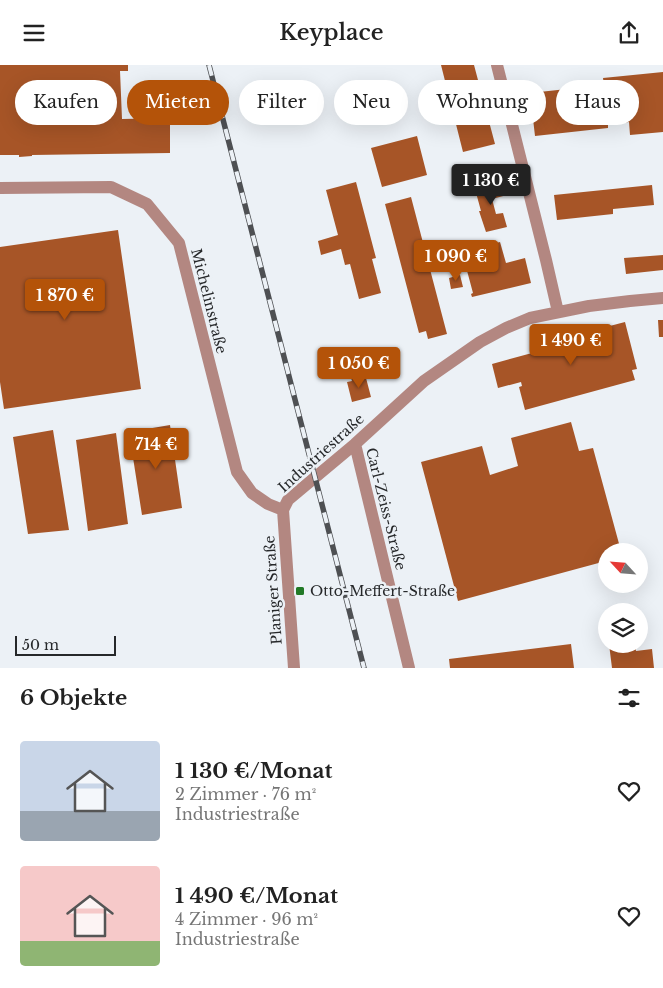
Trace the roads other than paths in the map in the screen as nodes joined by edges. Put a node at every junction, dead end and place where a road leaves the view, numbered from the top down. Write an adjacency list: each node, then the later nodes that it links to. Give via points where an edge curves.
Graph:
1 (497, 65): 4 (street)
2 (0, 189): 6 (street, Michelinstraße, via 111,187 147,204 179,243 237,472 252,493)
3 (663, 298): 4 (street, Industriestraße)
4 (558, 312): 5 (street, Industriestraße, via 506,328 480,343 424,381)
5 (354, 443): 6 (street, Industriestraße, via 288,500); 8 (street, Carl-Zeiss-Straße)
6 (283, 510): 7 (street, Planiger Straße)
7 (294, 668)
8 (408, 668)

